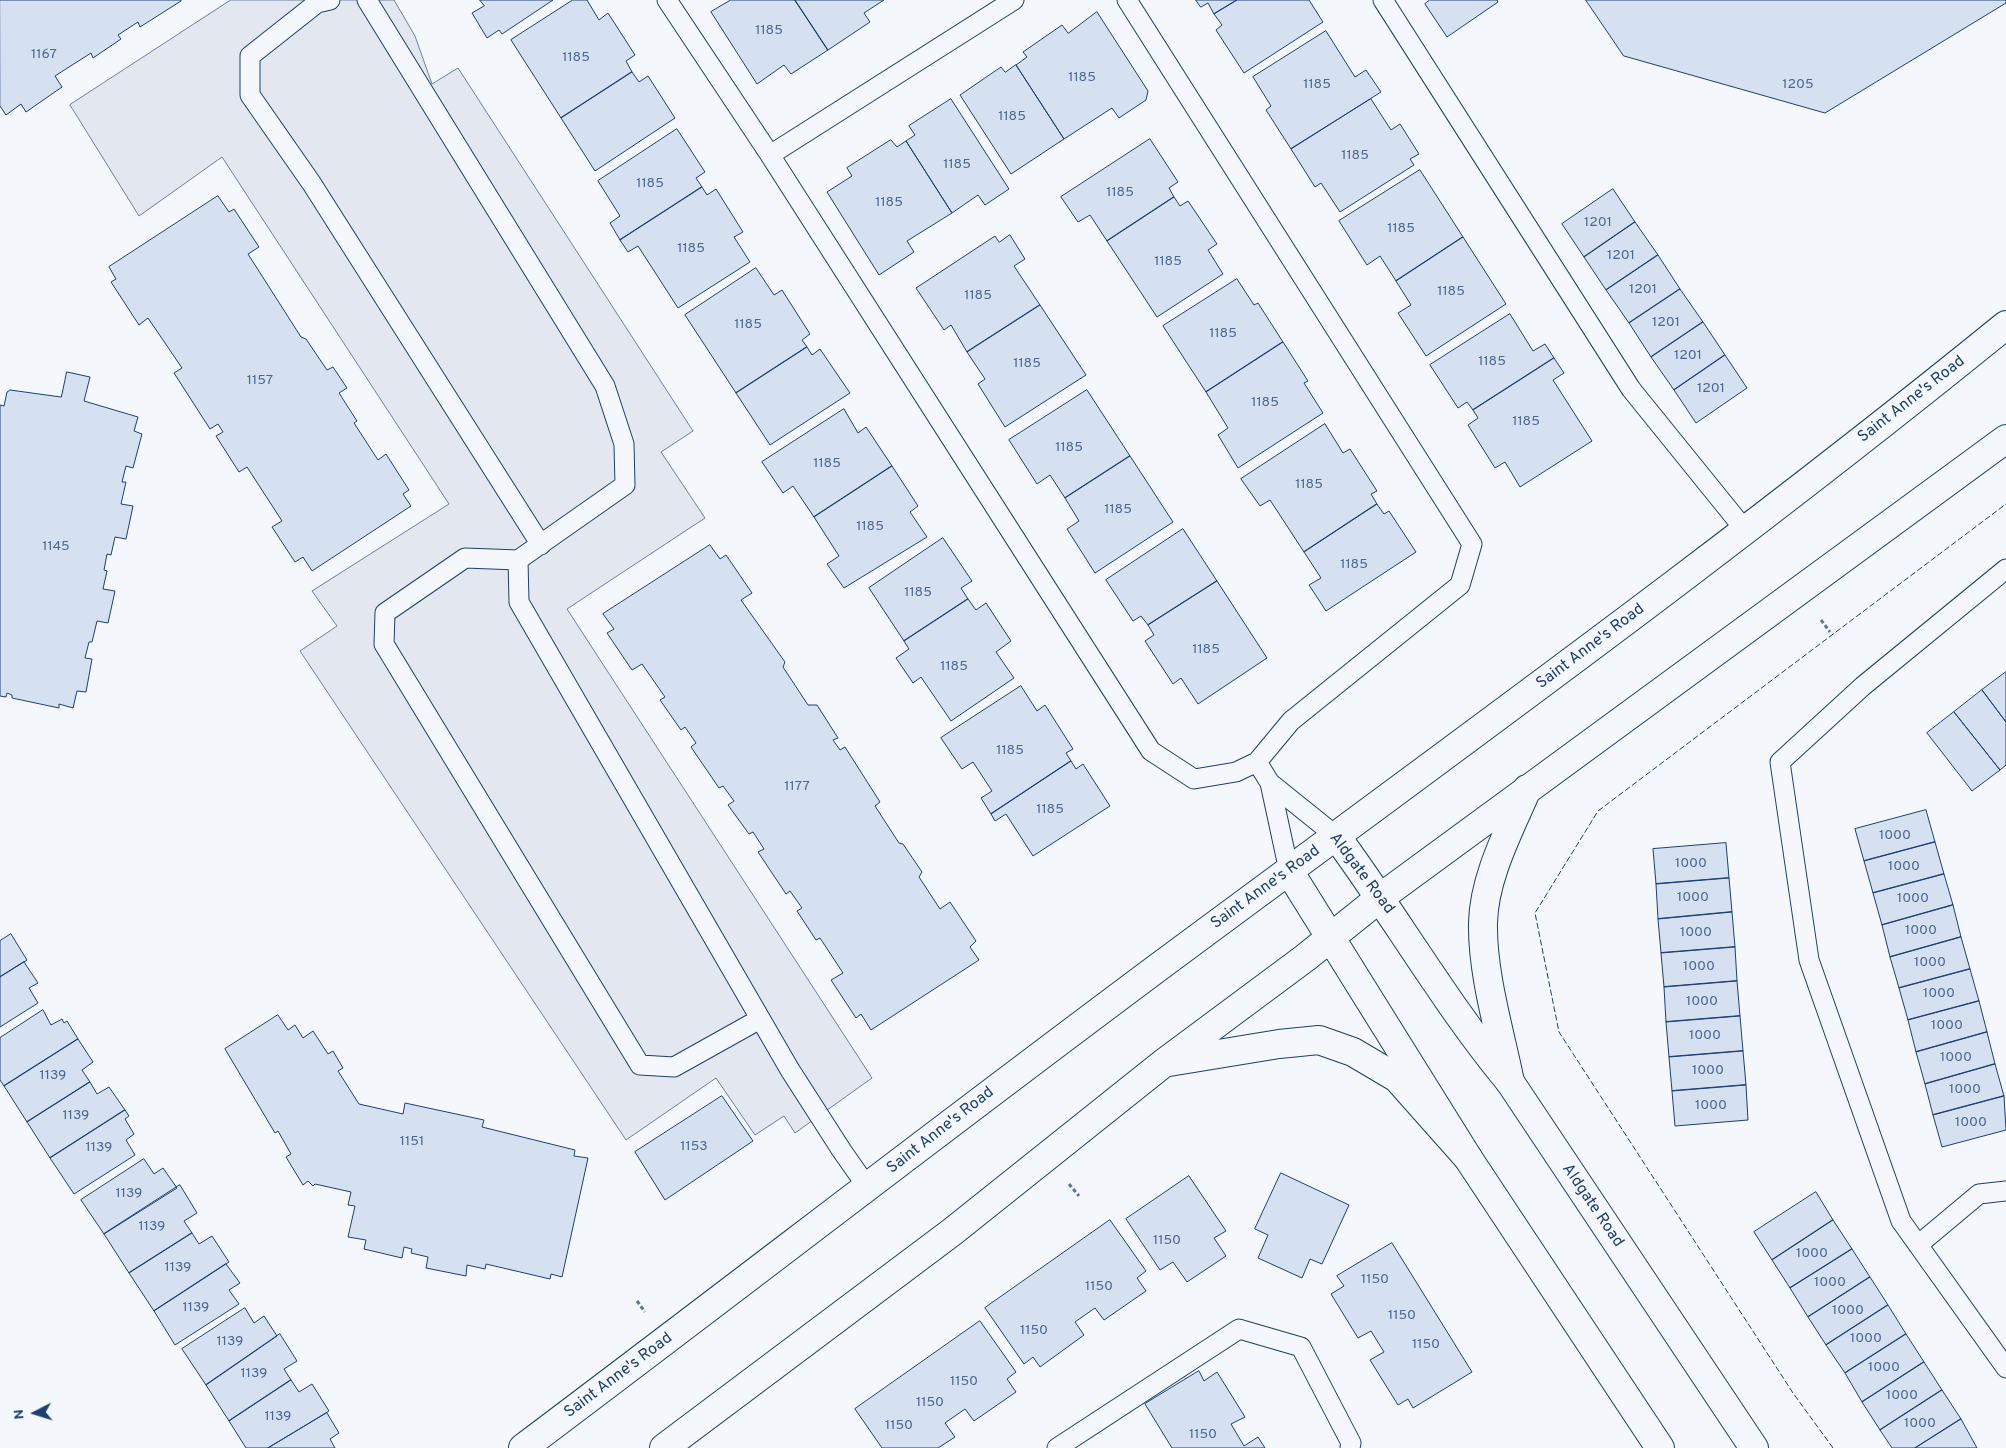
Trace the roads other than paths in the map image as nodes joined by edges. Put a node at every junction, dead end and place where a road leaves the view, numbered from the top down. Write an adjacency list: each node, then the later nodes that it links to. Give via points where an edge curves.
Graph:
1 (330, 0): 11 (lane, via 317,3 250,56 250,95 312,184)
2 (367, 0): 11 (lane, via 605,386 624,444 625,486)
3 (667, 0): 7 (lane)
4 (1014, 0): 7 (lane)
5 (1127, 0): 14 (lane, via 1472,544 1460,585 1291,721)
6 (1382, 0): 10 (lane, via 1631,390)
7 (770, 155): 14 (lane, via 1151,751 1194,779 1236,772)
8 (2006, 325): 10 (main road, Saint Anne's Road)
9 (2006, 438): 16 (main road)
10 (1745, 530): 17 (main road, Saint Anne's Road)
11 (541, 545): 12 (lane)
12 (518, 560): 21 (lane, via 519,602); 21 (lane, via 465,558 385,613 384,644 640,1065 674,1067)
13 (2006, 569): 27 (lane, via 1863,686 1780,762 1809,960 1901,1221)
14 (1257, 762): 15 (lane)
15 (1270, 783): 17 (lane, Aldgate Road); 18 (lane)
16 (1526, 789): 19 (main road); 23 (main road, via 1489,888 1483,923 1486,961)
17 (1336, 836): 18 (main road, Saint Anne's Road); 19 (main road, Aldgate Road)
18 (1289, 871): 20 (main road); 25 (main road, Saint Anne's Road, via 1001,1084)
19 (1381, 897): 20 (main road); 23 (main road, Aldgate Road, via 1474,1039)
20 (1330, 938): 22 (main road); 24 (main road)
21 (760, 1019): 25 (lane)
22 (1165, 1062): 24 (main road, via 1319,1040 1353,1052 1397,1078); 30 (main road, via 952,1232)
23 (1510, 1082): 34 (main road, Aldgate Road)
24 (1468, 1158): 33 (main road)
25 (868, 1188): 29 (main road, Saint Anne's Road)
26 (2006, 1191): 27 (lane, via 1979,1194)
27 (1918, 1244): 28 (lane)
28 (2006, 1368)
29 (523, 1448)
30 (664, 1448)
31 (1057, 1448): 32 (lane, via 1239,1329 1301,1347 1351,1443)
32 (1350, 1448)
33 (1660, 1448)
34 (1754, 1448)

